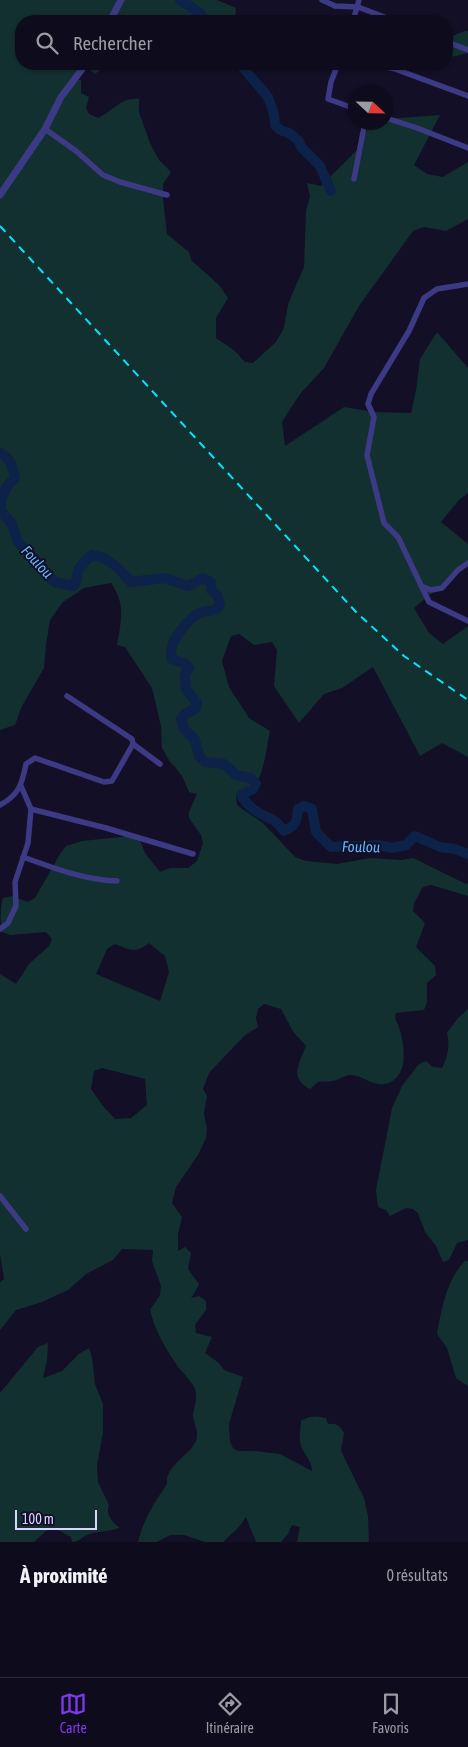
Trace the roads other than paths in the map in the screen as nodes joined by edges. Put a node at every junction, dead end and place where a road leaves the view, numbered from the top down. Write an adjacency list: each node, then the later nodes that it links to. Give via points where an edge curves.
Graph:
1 (121, 0): 5 (street)
2 (322, 0): 4 (street, via 335,6)
3 (359, 0): 4 (street)
4 (358, 8): 6 (street); 7 (street)
5 (113, 15)
6 (356, 15)
7 (378, 15)
8 (453, 44): 9 (street)
9 (468, 50)
10 (81, 70): 16 (street, via 61,97)
11 (336, 70): 14 (street, via 328,99)
12 (395, 70): 13 (street)
13 (468, 96)
14 (348, 106)
15 (393, 120): 18 (street)
16 (45, 129): 20 (street, via 104,175); 21 (street)
17 (363, 130): 19 (street)
18 (468, 148)
19 (354, 179)
20 (167, 195)
21 (0, 196)
22 (468, 284): 24 (street, via 437,289 424,298 368,404 374,417 367,455 384,523 398,537)
23 (468, 563): 24 (street, via 442,588 431,590)
24 (421, 586): 25 (street, via 429,602)
25 (468, 621)
26 (68, 696): 27 (street, via 132,739)
27 (133, 744): 28 (street); 29 (street, via 112,781 104,782 36,758 26,764)
28 (160, 764)
29 (21, 786): 30 (street, via 9,801); 31 (street)
30 (0, 805)
31 (31, 809): 32 (street); 33 (street, via 28,843)
32 (193, 854)
33 (23, 857): 34 (street, via 62,871); 35 (street, via 15,882 16,906 8,923)
34 (117, 881)
35 (0, 929)
36 (0, 1196): 37 (street)
37 (26, 1229)

